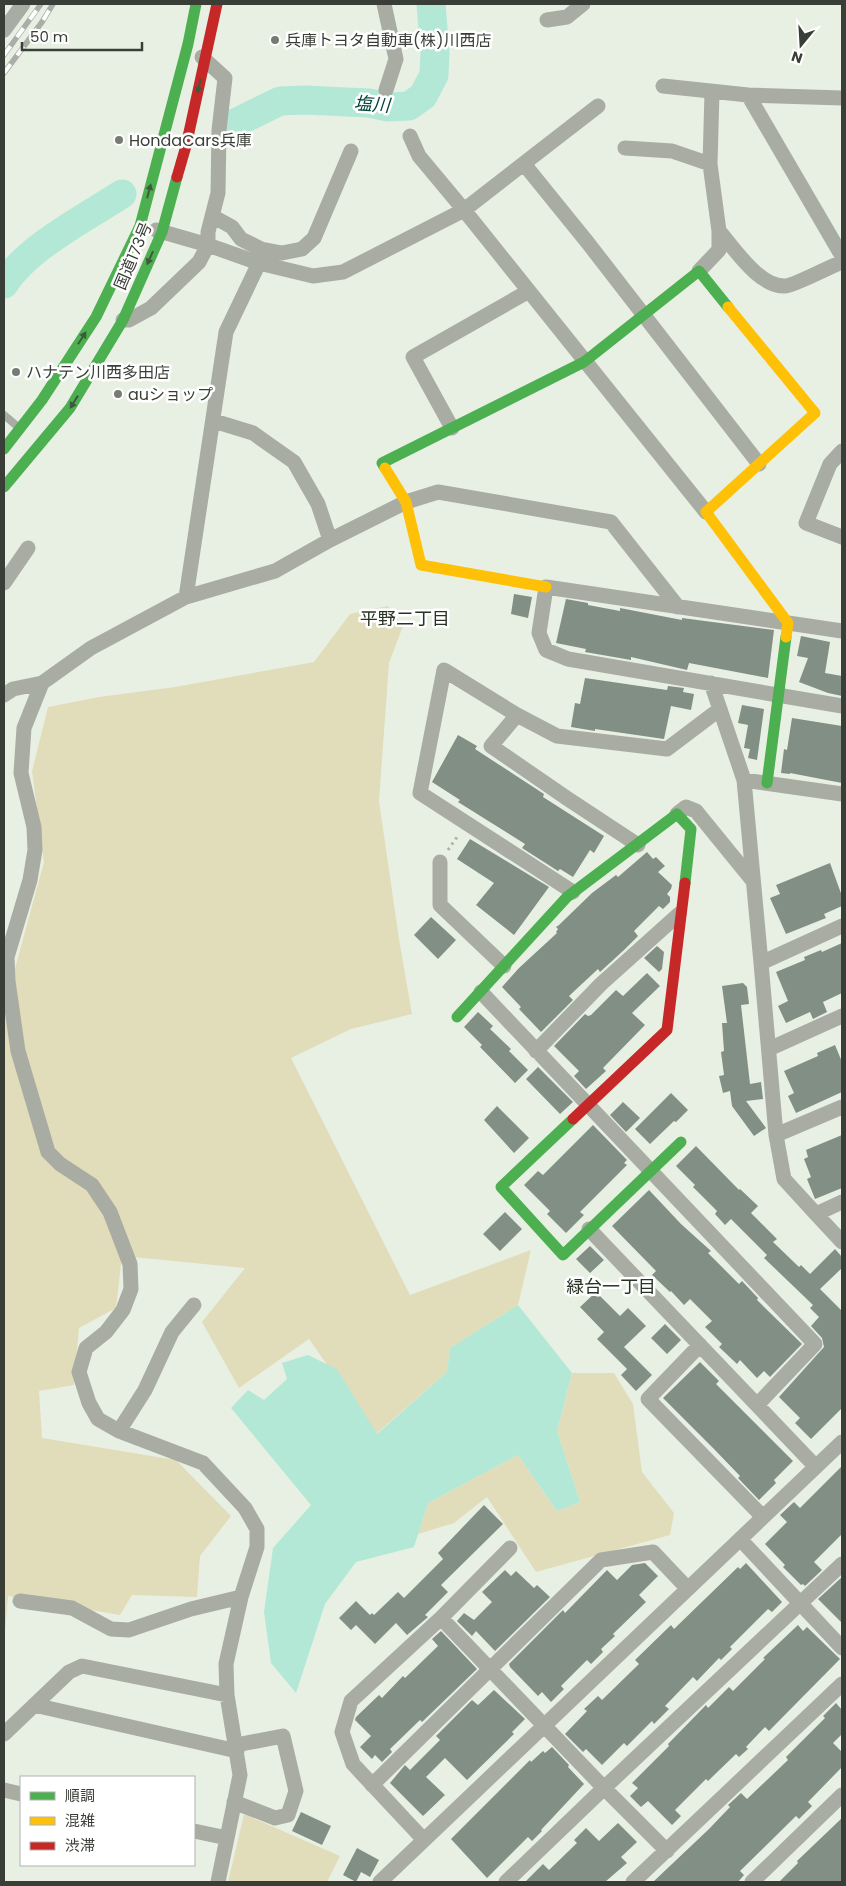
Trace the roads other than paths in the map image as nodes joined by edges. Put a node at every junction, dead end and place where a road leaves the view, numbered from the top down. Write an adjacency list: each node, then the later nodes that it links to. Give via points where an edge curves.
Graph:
1 (23, 4): 7 (street)
2 (196, 4): 8 (main road, 国道173号)
3 (217, 4): 9 (main road, 国道173号)
4 (384, 4): 11 (street, via 396,59)
5 (583, 4): 6 (street, via 566,17)
6 (546, 20)
7 (4, 30)
8 (188, 44): 9 (street); 23 (main road, 国道173号, one-way to 8)
9 (205, 60): 22 (street, via 225,78 218,130 218,193); 25 (main road, 国道173号, one-way to 25)
10 (663, 86): 12 (street)
11 (386, 90)
12 (712, 92): 13 (street); 20 (street)
13 (748, 95): 14 (street); 27 (street)
14 (842, 98)
15 (598, 106): 19 (street)
16 (410, 136): 21 (street, via 419,156)
17 (625, 148): 20 (street, via 672,151)
18 (351, 151): 22 (street, via 314,238 302,249 282,253 261,249 241,239 232,227)
19 (524, 164): 21 (street); 32 (street)
20 (710, 164): 24 (street)
21 (464, 210): 29 (street, via 343,272 313,276); 31 (street)
22 (212, 216): 26 (street)
23 (140, 226): 25 (street); 33 (main road, 国道173号)
24 (719, 230): 28 (street, via 757,274 769,283 786,286); 30 (street, via 719,250)
25 (162, 232): 26 (street); 34 (main road, 国道173号, one-way to 34)
26 (208, 245): 29 (street); 34 (street, via 199,262 151,308)
27 (842, 256)
28 (842, 262)
29 (260, 264): 37 (street, via 226,332)
30 (699, 270): 32 (main road); 42 (main road, via 815,413)
31 (529, 291): 35 (street); 39 (street, via 413,356)
32 (643, 315): 35 (main road); 42 (street)
33 (96, 318): 34 (street); 38 (main road, 国道173号, one-way to 33)
34 (123, 320): 43 (main road, 国道173号, one-way to 43, via 70,408)
35 (585, 361): 39 (main road); 45 (street)
36 (4, 415): 38 (lane)
37 (214, 421): 47 (street, via 253,433 294,462 318,504); 51 (street)
38 (20, 428): 40 (main road, 国道173号)
39 (452, 428): 44 (main road, via 382,463)
40 (4, 449)
41 (842, 451): 46 (street, via 830,464 806,523)
42 (759, 464): 45 (main road)
43 (4, 487)
44 (406, 502): 47 (street); 50 (main road, via 421,565); 52 (street, via 438,492 611,522)
45 (706, 512): 53 (main road)
46 (842, 537)
47 (330, 540): 51 (street, via 275,571)
48 (28, 548): 49 (street)
49 (4, 582)
50 (546, 587): 52 (street); 56 (street, via 539,633 546,650 568,658)
51 (186, 597): 55 (street, via 91,648)
52 (678, 607): 53 (street)
53 (788, 624): 54 (street); 58 (main road)
54 (842, 632)
55 (42, 683): 57 (street); 72 (street, via 24,728 22,773 34,828 35,850 30,880)
56 (711, 683): 58 (street); 60 (street)
57 (7, 688)
58 (778, 696): 59 (street); 63 (main road)
59 (842, 706)
60 (720, 709): 61 (street, via 667,749 557,736); 62 (street)
61 (517, 715): 66 (street, via 491,746); 69 (street, via 444,670 420,793)
62 (744, 780): 63 (street); 68 (street)
63 (767, 783): 64 (street)
64 (842, 794)
65 (677, 814): 66 (main road); 68 (street, via 686,808 696,811); 70 (main road, via 691,828)
66 (638, 845): 69 (main road)
67 (440, 862): 74 (street, via 440,905)
68 (754, 881): 73 (street)
69 (573, 892): 74 (main road)
70 (680, 914): 79 (street, via 601,984); 80 (main road, via 667,1030)
71 (842, 926): 73 (street)
72 (6, 948): 92 (street, via 18,1051 48,1152 92,1185 110,1212 130,1264 131,1288 123,1310 106,1332 86,1348 79,1372 98,1419)
73 (761, 963): 78 (street)
74 (504, 966): 75 (main road)
75 (481, 992): 77 (main road); 79 (street)
76 (842, 1016): 78 (street)
77 (457, 1017)
78 (769, 1049): 82 (street)
79 (536, 1050): 80 (street)
80 (588, 1105): 84 (street); 87 (main road, via 501,1187 563,1255)
81 (842, 1107): 82 (street)
82 (776, 1135): 86 (street, via 784,1179)
83 (681, 1142): 84 (main road)
84 (650, 1171): 87 (main road); 91 (street, via 814,1344)
85 (842, 1202): 86 (street)
86 (816, 1214): 88 (street)
87 (589, 1229): 90 (street)
88 (842, 1242)
89 (194, 1305): 92 (street, via 172,1332 145,1390)
90 (700, 1345): 91 (street); 95 (street, via 648,1399)
91 (757, 1405): 94 (street)
92 (119, 1431): 100 (street, via 203,1463 245,1508 257,1529 257,1547)
93 (842, 1442): 94 (street)
94 (816, 1467): 95 (street)
95 (764, 1516): 96 (street)
96 (740, 1539): 99 (street); 102 (street)
97 (510, 1548): 103 (street)
98 (842, 1564): 102 (street)
99 (688, 1589): 105 (street, via 653,1552 601,1560); 109 (street)
100 (241, 1597): 101 (street, via 191,1609 129,1630 111,1629 72,1608); 107 (street, via 226,1664)
101 (20, 1601)
102 (801, 1603): 104 (street); 113 (street)
103 (441, 1618): 105 (street); 112 (street, via 351,1701 342,1732 353,1764)
104 (842, 1648)
105 (490, 1669): 109 (street); 112 (street)
106 (842, 1684): 121 (street)
107 (227, 1695): 108 (street, via 82,1666 69,1672); 111 (street)
108 (34, 1705): 110 (street); 111 (street)
109 (544, 1726): 113 (street); 120 (street)
110 (4, 1734)
111 (237, 1748): 117 (street, via 240,1775); 117 (street, via 283,1736 296,1791 288,1815 276,1818)
112 (372, 1784): 120 (street)
113 (604, 1788): 121 (street); 124 (street)
114 (4, 1790): 115 (street)
115 (20, 1794)
116 (842, 1795): 126 (street)
117 (234, 1802): 119 (street)
118 (195, 1831): 119 (street)
119 (227, 1838): 122 (street)
120 (424, 1840): 123 (street)
121 (667, 1851): 125 (street)
122 (218, 1882)
123 (380, 1882)
124 (506, 1882)
125 (633, 1882)
126 (752, 1882)

